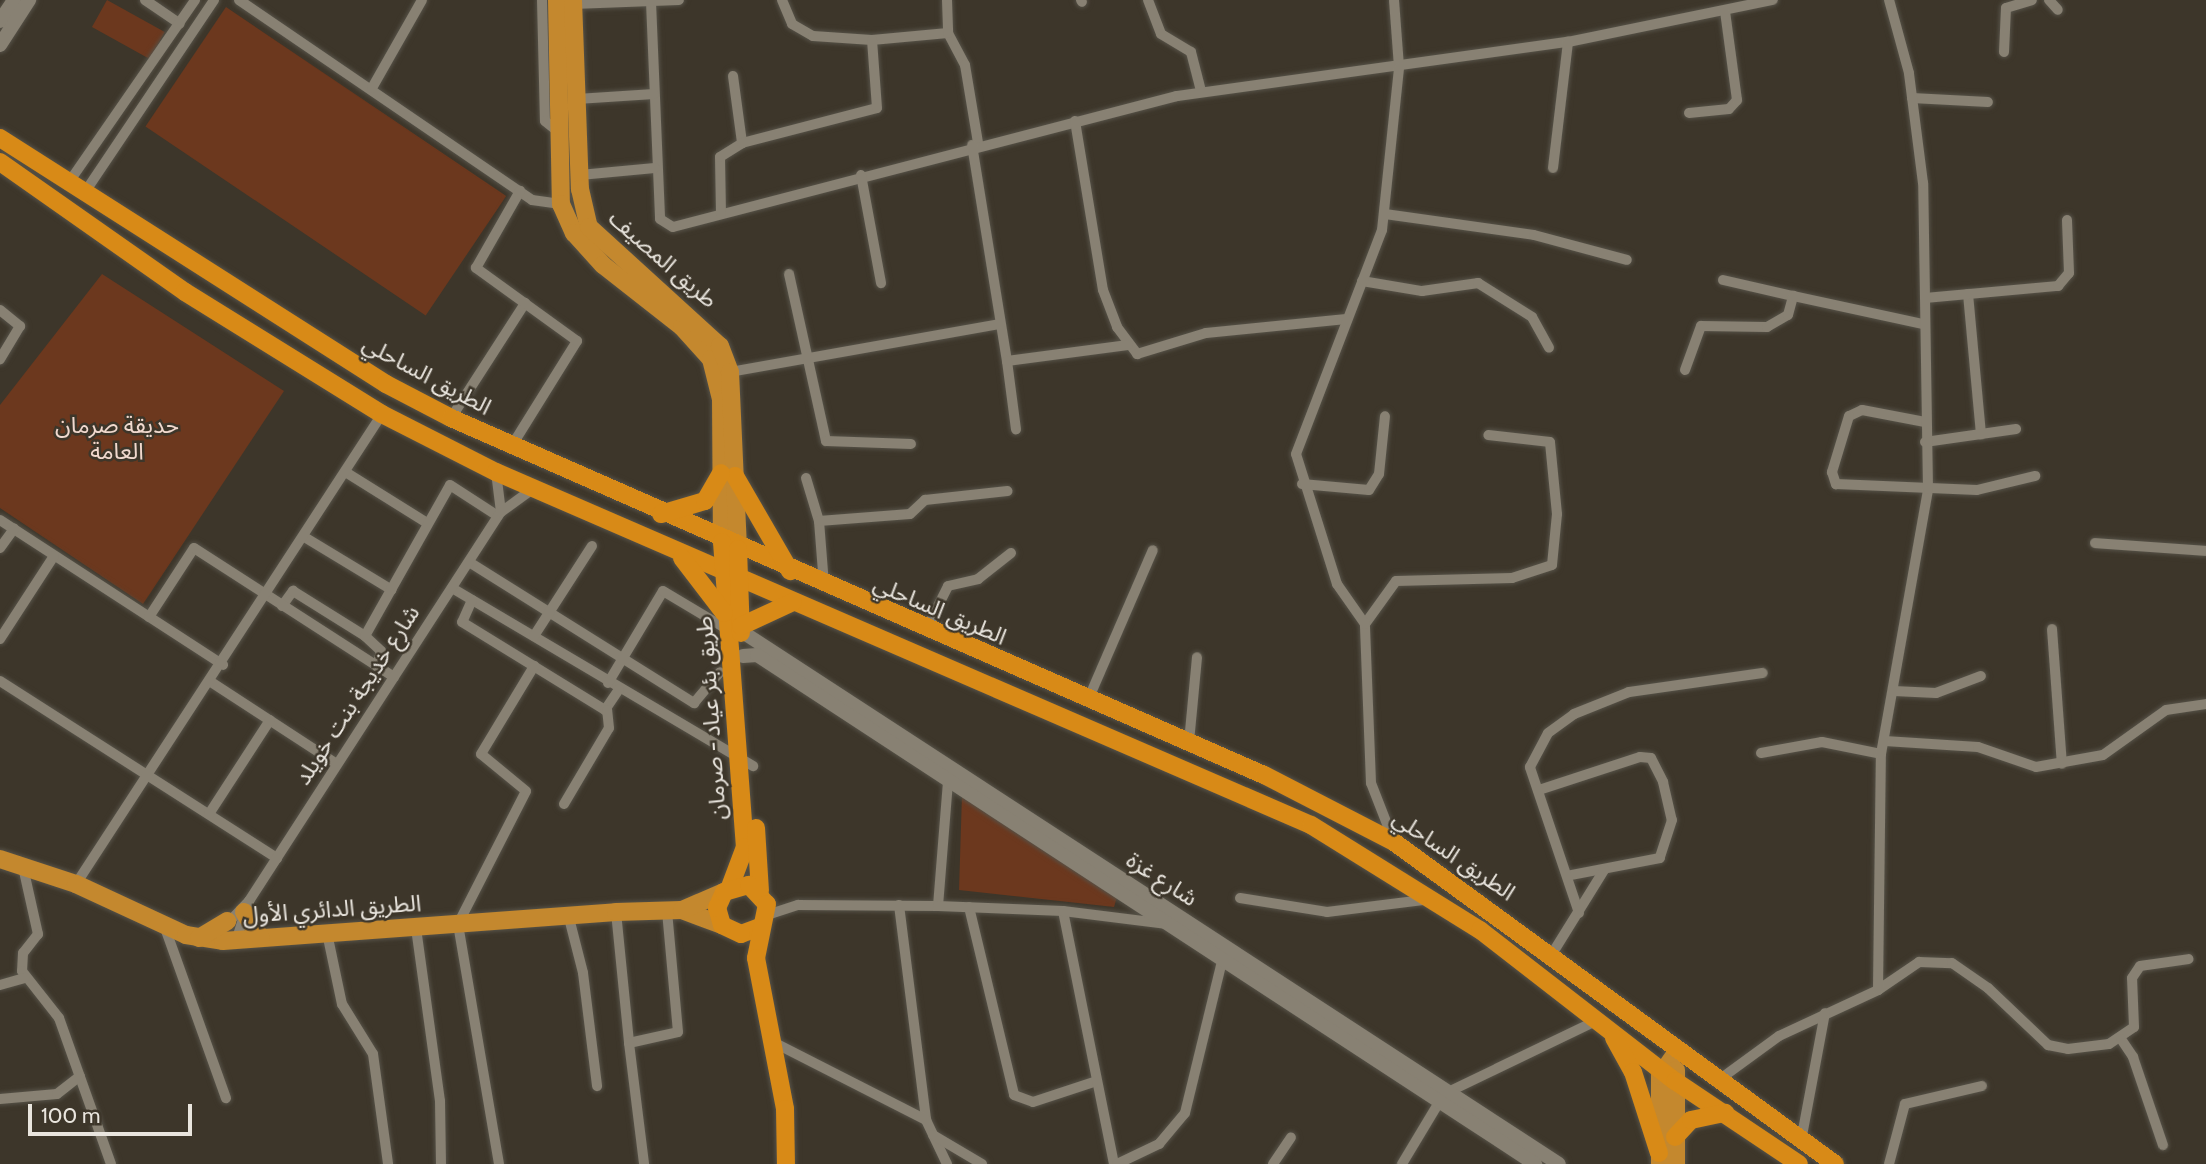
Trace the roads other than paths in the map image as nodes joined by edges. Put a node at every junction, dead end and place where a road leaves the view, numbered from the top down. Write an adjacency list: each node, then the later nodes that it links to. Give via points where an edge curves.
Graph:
1 (14, 0): 23 (street)
2 (29, 0): 28 (street)
3 (145, 0): 24 (street)
4 (195, 0): 24 (street)
5 (214, 0): 51 (street)
6 (239, 0): 32 (street)
7 (422, 0): 32 (street)
8 (542, 0): 40 (street, via 545,121)
9 (679, 0): 19 (street)
10 (782, 0): 26 (street, via 786,15 804,33)
11 (947, 0): 25 (street)
12 (1148, 0): 33 (street, via 1161,34 1191,52)
13 (1394, 0): 30 (street)
14 (1773, 0): 20 (street)
15 (1889, 0): 35 (street)
16 (2032, 0): 29 (street, via 2006,8)
17 (2049, 0): 21 (street)
18 (567, 1): 19 (street); 36 (main road, طريق المصيف); 40 (main road, طريق المصيف)
19 (651, 2): 34 (street)
20 (1737, 4): 22 (street)
21 (2058, 10)
22 (1725, 11): 27 (street); 38 (street, via 1737,100 1729,109)
23 (0, 21)
24 (180, 24): 49 (street)
25 (948, 33): 26 (street); 43 (street, via 965,65)
26 (872, 40): 42 (street, via 877,108)
27 (1568, 43): 30 (street); 46 (street)
28 (0, 45)
29 (2004, 52)
30 (1399, 67): 33 (street); 54 (street)
31 (733, 76): 42 (street)
32 (372, 88): 50 (street)
33 (1201, 91): 39 (street)
34 (654, 94): 36 (street); 45 (street)
35 (1912, 98): 37 (street); 63 (street, via 1923,183)
36 (577, 99): 47 (main road, طريق المصيف)
37 (1988, 102)
38 (1689, 113)
39 (1075, 121): 43 (street); 69 (street, via 1103,290)
40 (562, 135): 52 (main road, طريق المصيف)
41 (0, 138): 49 (highway, الطريق الساحلي)
42 (742, 143): 53 (street, via 718,160)
43 (975, 144): 48 (street); 67 (street)
44 (0, 162): 76 (highway, الطريق الساحلي, via 185,292)
45 (655, 168): 47 (street); 53 (street, via 664,224 685,227)
46 (1553, 168)
47 (580, 175): 75 (main road, طريق المصيف, via 589,227 710,333)
48 (861, 175): 53 (street); 60 (street)
49 (67, 185): 51 (highway, الطريق الساحلي)
50 (520, 191): 52 (street, via 537,203); 64 (street, via 476,266)
51 (83, 195): 78 (highway, الطريق الساحلي, via 386,384)
52 (561, 204): 89 (main road, طريق المصيف, via 574,233 603,265 682,327 711,359 721,399)
53 (721, 214)
54 (1385, 214): 56 (street, via 1534,235); 59 (street)
55 (2067, 220): 61 (street, via 2067,281)
56 (1627, 260)
57 (789, 274): 71 (street)
58 (1723, 280): 62 (street)
59 (1362, 281): 66 (street); 70 (street, via 1422,291 1478,284 1532,317)
60 (881, 283)
61 (1968, 294): 63 (street); 82 (street)
62 (1793, 296): 68 (street); 74 (street, via 1788,315 1768,327 1701,326)
63 (1925, 298): 68 (street)
64 (525, 303): 78 (street); 86 (street, via 577,341)
65 (0, 310): 72 (street, via 20,326)
66 (1346, 319): 69 (street, via 1206,333 1168,342 1146,355); 92 (street, via 1299,434)
67 (1000, 324): 71 (street); 73 (street)
68 (1923, 324): 79 (street)
69 (1128, 345): 73 (street)
70 (1549, 348)
71 (811, 355): 75 (street); 85 (street, via 826,441)
72 (0, 359)
73 (1007, 361): 80 (street)
74 (1685, 370)
75 (730, 372): 89 (main road, طريق المصيف)
76 (382, 414): 87 (highway, الطريق الساحلي); 88 (street)
77 (1385, 416): 92 (street, via 1379,474 1369,490)
78 (452, 418): 86 (highway, الطريق الساحلي)
79 (1925, 422): 84 (street); 94 (street, via 1862,410 1849,416 1832,472 1836,484)
80 (1016, 429)
81 (2016, 429): 82 (street)
82 (1981, 434): 84 (street)
83 (1488, 435): 124 (street, via 1550,442 1557,514 1552,565 1512,578 1396,581)
84 (1925, 442): 94 (street)
85 (911, 444)
86 (511, 447): 97 (highway, الطريق الساحلي)
87 (496, 472): 93 (highway, الطريق الساحلي); 96 (street)
88 (347, 473): 100 (street); 102 (street)
89 (728, 474): 97 (highway, via 691,510); 104 (main road, طريق المصيف); 113 (highway)
90 (2035, 476): 94 (street, via 1977,490)
91 (806, 478): 99 (street)
92 (1302, 484): 124 (street, via 1337,584)
93 (533, 489): 96 (street); 108 (highway, الطريق الساحلي)
94 (1928, 489): 145 (street)
95 (1008, 491): 99 (street, via 925,500 910,514)
96 (500, 514): 100 (street, via 454,484); 112 (street, شارع خديجة بنت خويلد)
97 (658, 514): 104 (highway, الطريق الساحلي)
98 (0, 520): 101 (street)
99 (819, 522): 115 (street)
100 (427, 523): 117 (street)
101 (13, 529): 106 (street); 111 (street)
102 (306, 538): 117 (street); 118 (street)
103 (2095, 542): 109 (street)
104 (730, 545): 113 (highway, الطريق الساحلي); 114 (highway, طريق بئر عياد - صرمان)
105 (592, 546): 122 (street)
106 (0, 548)
107 (1153, 550): 146 (street)
108 (674, 551): 114 (highway, الطريق الساحلي); 125 (highway, via 707,585)
109 (2206, 551)
110 (1012, 553): 127 (street, via 978,579 948,586)
111 (54, 556): 123 (street); 130 (street)
112 (468, 562): 116 (street, شارع خديجة بنت خويلد); 122 (street)
113 (790, 571): 115 (highway, الطريق الساحلي)
114 (731, 574): 120 (highway, الطريق الساحلي); 125 (highway, طريق بئر عياد - صرمان)
115 (825, 587): 127 (highway, الطريق الساحلي)
116 (452, 588): 119 (street); 140 (street, شارع خديجة بنت خويلد)
117 (392, 590): 128 (street)
118 (267, 596): 121 (street); 123 (street, via 192,548); 134 (street)
119 (472, 600): 129 (street); 136 (street, via 463,622)
120 (793, 601): 125 (highway); 170 (highway, الطريق الساحلي, via 1252,796)
121 (282, 606): 128 (street, via 293,590); 135 (street)
122 (549, 612): 129 (street); 133 (street)
123 (149, 617): 134 (street)
124 (1365, 624): 162 (street, via 1371,783)
125 (737, 629): 131 (highway, طريق بئر عياد - صرمان); 133 (street, via 663,591); 156 (highway, طريق بئر عياد - صرمان); 183 (street, شارع غزة)
126 (2052, 629): 155 (street)
127 (926, 631): 146 (highway, الطريق الساحلي)
128 (365, 636): 135 (street, via 381,651)
129 (534, 636): 143 (street)
130 (0, 639)
131 (743, 656): 156 (highway, طريق بئر عياد - صرمان); 158 (street, شارع غزة, via 757,655)
132 (1197, 657): 151 (street)
133 (623, 659): 137 (street, via 696,704); 143 (street)
134 (223, 664): 142 (street)
135 (377, 666): 140 (street)
136 (534, 666): 148 (street); 186 (street, via 481,754 526,791)
137 (720, 672)
138 (1763, 673): 159 (street, via 1629,692 1574,714 1536,751 1530,767)
139 (1981, 676): 145 (street, via 1936,693)
140 (394, 677): 154 (street, شارع خديجة بنت خويلد)
141 (0, 681): 157 (street)
142 (211, 682): 149 (street); 157 (street)
143 (608, 683): 144 (street)
144 (619, 689): 148 (street); 156 (street)
145 (1894, 691): 150 (street)
146 (1088, 700): 151 (highway, الطريق الساحلي)
147 (2206, 704): 155 (street, via 2166,710 2103,755)
148 (607, 710): 160 (street, via 609,728)
149 (270, 720): 154 (street); 161 (street)
150 (1885, 741): 153 (street); 155 (street, via 1978,747 2036,767)
151 (1189, 742): 162 (highway, الطريق الساحلي)
152 (1761, 753): 153 (street, via 1822,741)
153 (1881, 754): 201 (street)
154 (337, 764): 163 (street, شارع خديجة بنت خويلد)
155 (2062, 764)
156 (747, 766): 168 (highway, طريق بئر عياد - صرمان, via 745,856); 169 (highway, طريق بئر عياد - صرمان)
157 (150, 776): 161 (street); 167 (street)
158 (948, 781): 175 (street); 188 (street, شارع غزة)
159 (1542, 789): 165 (street, via 1651,758 1672,820 1665,850 1660,858); 166 (street)
160 (564, 804)
161 (209, 814): 163 (street)
162 (1394, 842): 178 (highway, الطريق الساحلي)
163 (278, 858): 174 (street, شارع خديجة بنت خويلد)
164 (8, 863): 167 (main road, الطريق الدائري الأول); 199 (street, via 38,934 20,962)
165 (1604, 870): 166 (street); 181 (street)
166 (1571, 874): 181 (street)
167 (76, 884): 187 (main road, الطريق الدائري الأول)
168 (727, 889): 169 (highway); 177 (main road); 190 (highway, via 717,908)
169 (761, 893): 172 (street); 185 (highway, طريق بئر عياد - صرمان)
170 (1434, 897): 171 (street, via 1420,905 1326,912); 191 (highway, الطريق الساحلي)
171 (1240, 898)
172 (797, 905): 173 (street); 185 (street)
173 (899, 905): 175 (street); 218 (street)
174 (246, 906): 184 (street); 194 (main road); 195 (street)
175 (938, 906): 176 (street)
176 (969, 907): 179 (street); 210 (street, via 1014,1095 1033,1102)
177 (674, 910): 180 (main road, الطريق الدائري الأول); 190 (main road); 206 (street, via 678,1032)
178 (1495, 910): 191 (highway); 196 (highway, الطريق الساحلي)
179 (1063, 911): 188 (street); 210 (street)
180 (616, 912): 182 (main road, الطريق الدائري الأول); 206 (street)
181 (1579, 913): 196 (street)
182 (568, 915): 186 (main road, الطريق الدائري الأول); 212 (street, via 583,974)
183 (1180, 918): 188 (street); 216 (street, شارع غزة)
184 (227, 921): 193 (main road); 195 (street)
185 (763, 921): 190 (highway); 205 (highway, via 756,958)
186 (458, 924): 189 (main road, الطريق الدائري الأول); 229 (street)
187 (164, 925): 193 (main road, الطريق الدائري الأول); 214 (street)
188 (1165, 925): 198 (street, شارع غزة)
189 (416, 928): 192 (main road, الطريق الدائري الأول); 228 (street, via 440,1101)
190 (728, 929): 231 (highway, via 747,959 775,1100)
191 (1480, 930): 203 (highway, الطريق الساحلي)
192 (327, 933): 194 (main road, الطريق الدائري الأول); 227 (street, via 342,1004 373,1054)
193 (198, 938): 195 (main road, الطريق الدائري الأول)
194 (261, 938): 195 (main road, الطريق الدائري الأول)
195 (230, 941)
196 (1552, 954): 207 (highway, الطريق الساحلي)
197 (2189, 959): 204 (street, via 2134,971 2137,1016)
198 (1222, 961): 216 (street, شارع غزة); 235 (street, via 1185,1113 1159,1144)
199 (25, 978): 200 (street); 209 (street, via 52,1006)
200 (0, 985)
201 (1878, 990): 202 (street); 204 (street, via 1919,962 1937,959 1988,988 2048,1045 2068,1049)
202 (1825, 1013): 211 (street); 222 (street)
203 (1604, 1027): 208 (highway, الطريق الساحلي); 216 (street); 224 (highway, via 1633,1072)
204 (2121, 1039): 223 (street, via 2133,1057)
205 (771, 1041): 218 (street); 232 (highway, via 785,1110)
206 (629, 1043): 230 (street)
207 (1677, 1052): 208 (main road); 211 (highway, الطريق الساحلي)
208 (1669, 1075): 217 (highway, الطريق الساحلي); 221 (main road); 224 (main road)
209 (80, 1076): 215 (street, via 57,1094); 226 (street)
210 (1094, 1082): 235 (street)
211 (1716, 1082): 222 (highway, الطريق الساحلي)
212 (597, 1086)
213 (1982, 1086): 242 (street, via 1905,1104)
214 (226, 1098)
215 (0, 1099)
216 (1441, 1099): 225 (street, شارع غزة); 237 (street); 238 (street, شارع غزة)
217 (1725, 1113): 221 (highway, via 1691,1120); 240 (highway, الطريق الساحلي)
218 (926, 1121): 219 (street)
219 (933, 1135): 233 (street); 234 (street)
220 (1291, 1137): 236 (street)
221 (1675, 1137): 239 (main road)
222 (1801, 1141): 241 (highway, الطريق الساحلي)
223 (2163, 1145)
224 (1659, 1158)
225 (1528, 1162)
226 (111, 1164)
227 (388, 1164)
228 (441, 1164)
229 (499, 1164)
230 (644, 1164)
231 (778, 1164)
232 (786, 1164)
233 (947, 1164)
234 (982, 1164)
235 (1116, 1164)
236 (1273, 1164)
237 (1402, 1164)
238 (1559, 1164)
239 (1676, 1164)
240 (1799, 1164)
241 (1836, 1164)
242 (1889, 1164)

